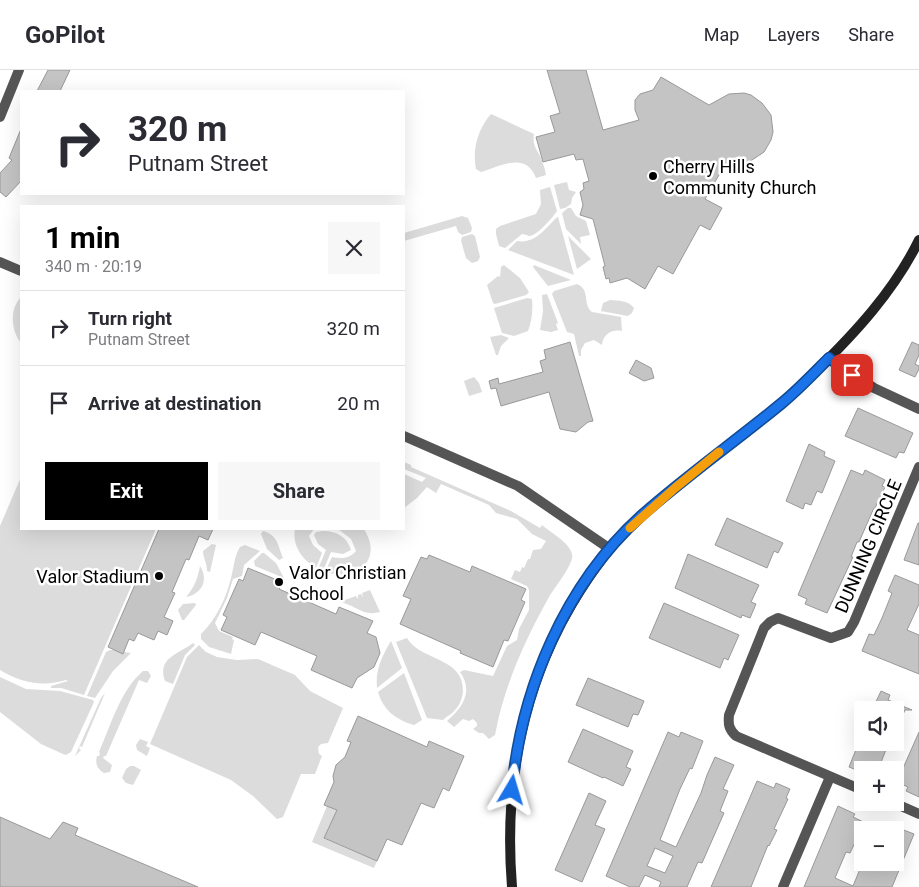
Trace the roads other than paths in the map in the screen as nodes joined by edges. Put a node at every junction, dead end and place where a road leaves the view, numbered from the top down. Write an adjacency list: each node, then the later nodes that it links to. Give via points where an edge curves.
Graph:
1 (19, 70): 2 (street)
2 (0, 117)
3 (919, 240): 6 (main road, via 874,309)
4 (0, 262): 5 (street)
5 (20, 271)
6 (829, 358): 7 (street, via 874,388); 10 (main road, via 784,401 640,517)
7 (919, 410)
8 (405, 436): 10 (street, via 518,486)
9 (919, 467): 11 (street, DUNNING CIRCLE, via 848,632 831,638 778,618 770,622 764,628 729,715 728,723 736,736)
10 (610, 549): 15 (main road, via 583,584 564,618 532,689 513,776 510,818)
11 (830, 776): 12 (street); 16 (street)
12 (854, 786)
13 (904, 807): 14 (street)
14 (919, 814)
15 (512, 887)
16 (783, 887)

